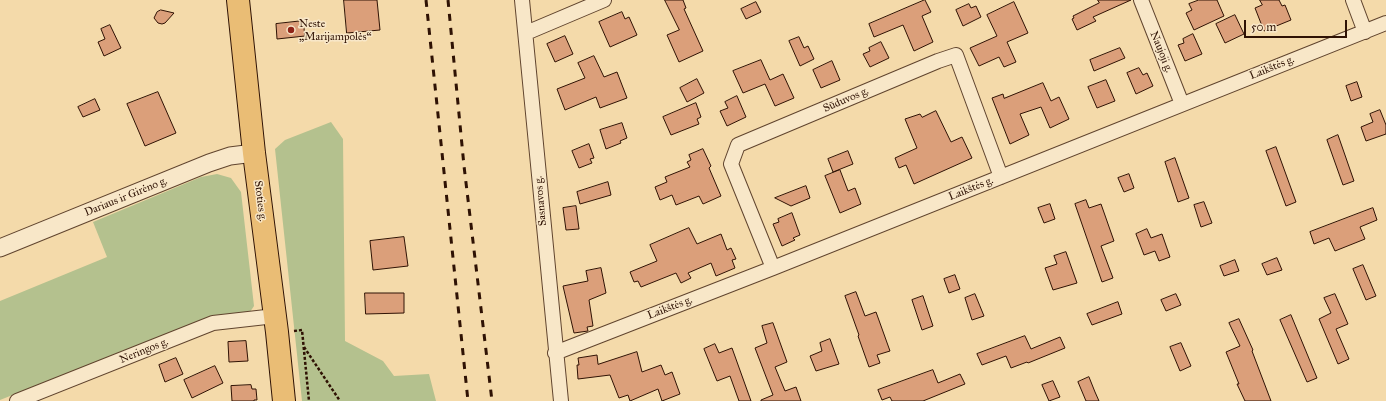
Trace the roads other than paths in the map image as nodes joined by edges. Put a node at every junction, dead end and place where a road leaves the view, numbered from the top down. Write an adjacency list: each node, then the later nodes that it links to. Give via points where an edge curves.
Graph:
1 (238, 0): 10 (main road, Stoties g.)
2 (522, 0): 8 (street, Sasnavos g.)
3 (604, 0): 8 (street)
4 (1141, 0): 9 (street, Naujoji g.)
5 (1353, 0): 7 (street)
6 (1386, 23): 7 (street, Laikštės g.)
7 (1365, 32): 9 (street, Laikštės g.)
8 (526, 33): 15 (street, Sasnavos g.)
9 (1182, 104): 11 (street, Laikštės g.)
10 (254, 153): 12 (street, Dariaus ir Girėno g., via 209,162); 14 (main road, Stoties g.)
11 (1001, 177): 13 (street, Laikštės g.); 13 (street, Sūduvos g., via 956,54 938,61 738,145 731,164)
12 (0, 248)
13 (774, 268): 15 (street, Laikštės g.)
14 (276, 324): 16 (street, Neringos g., via 213,323); 17 (main road, Stoties g.)
15 (555, 353): 18 (street, Sasnavos g.)
16 (17, 401)
17 (284, 401)
18 (561, 401)

